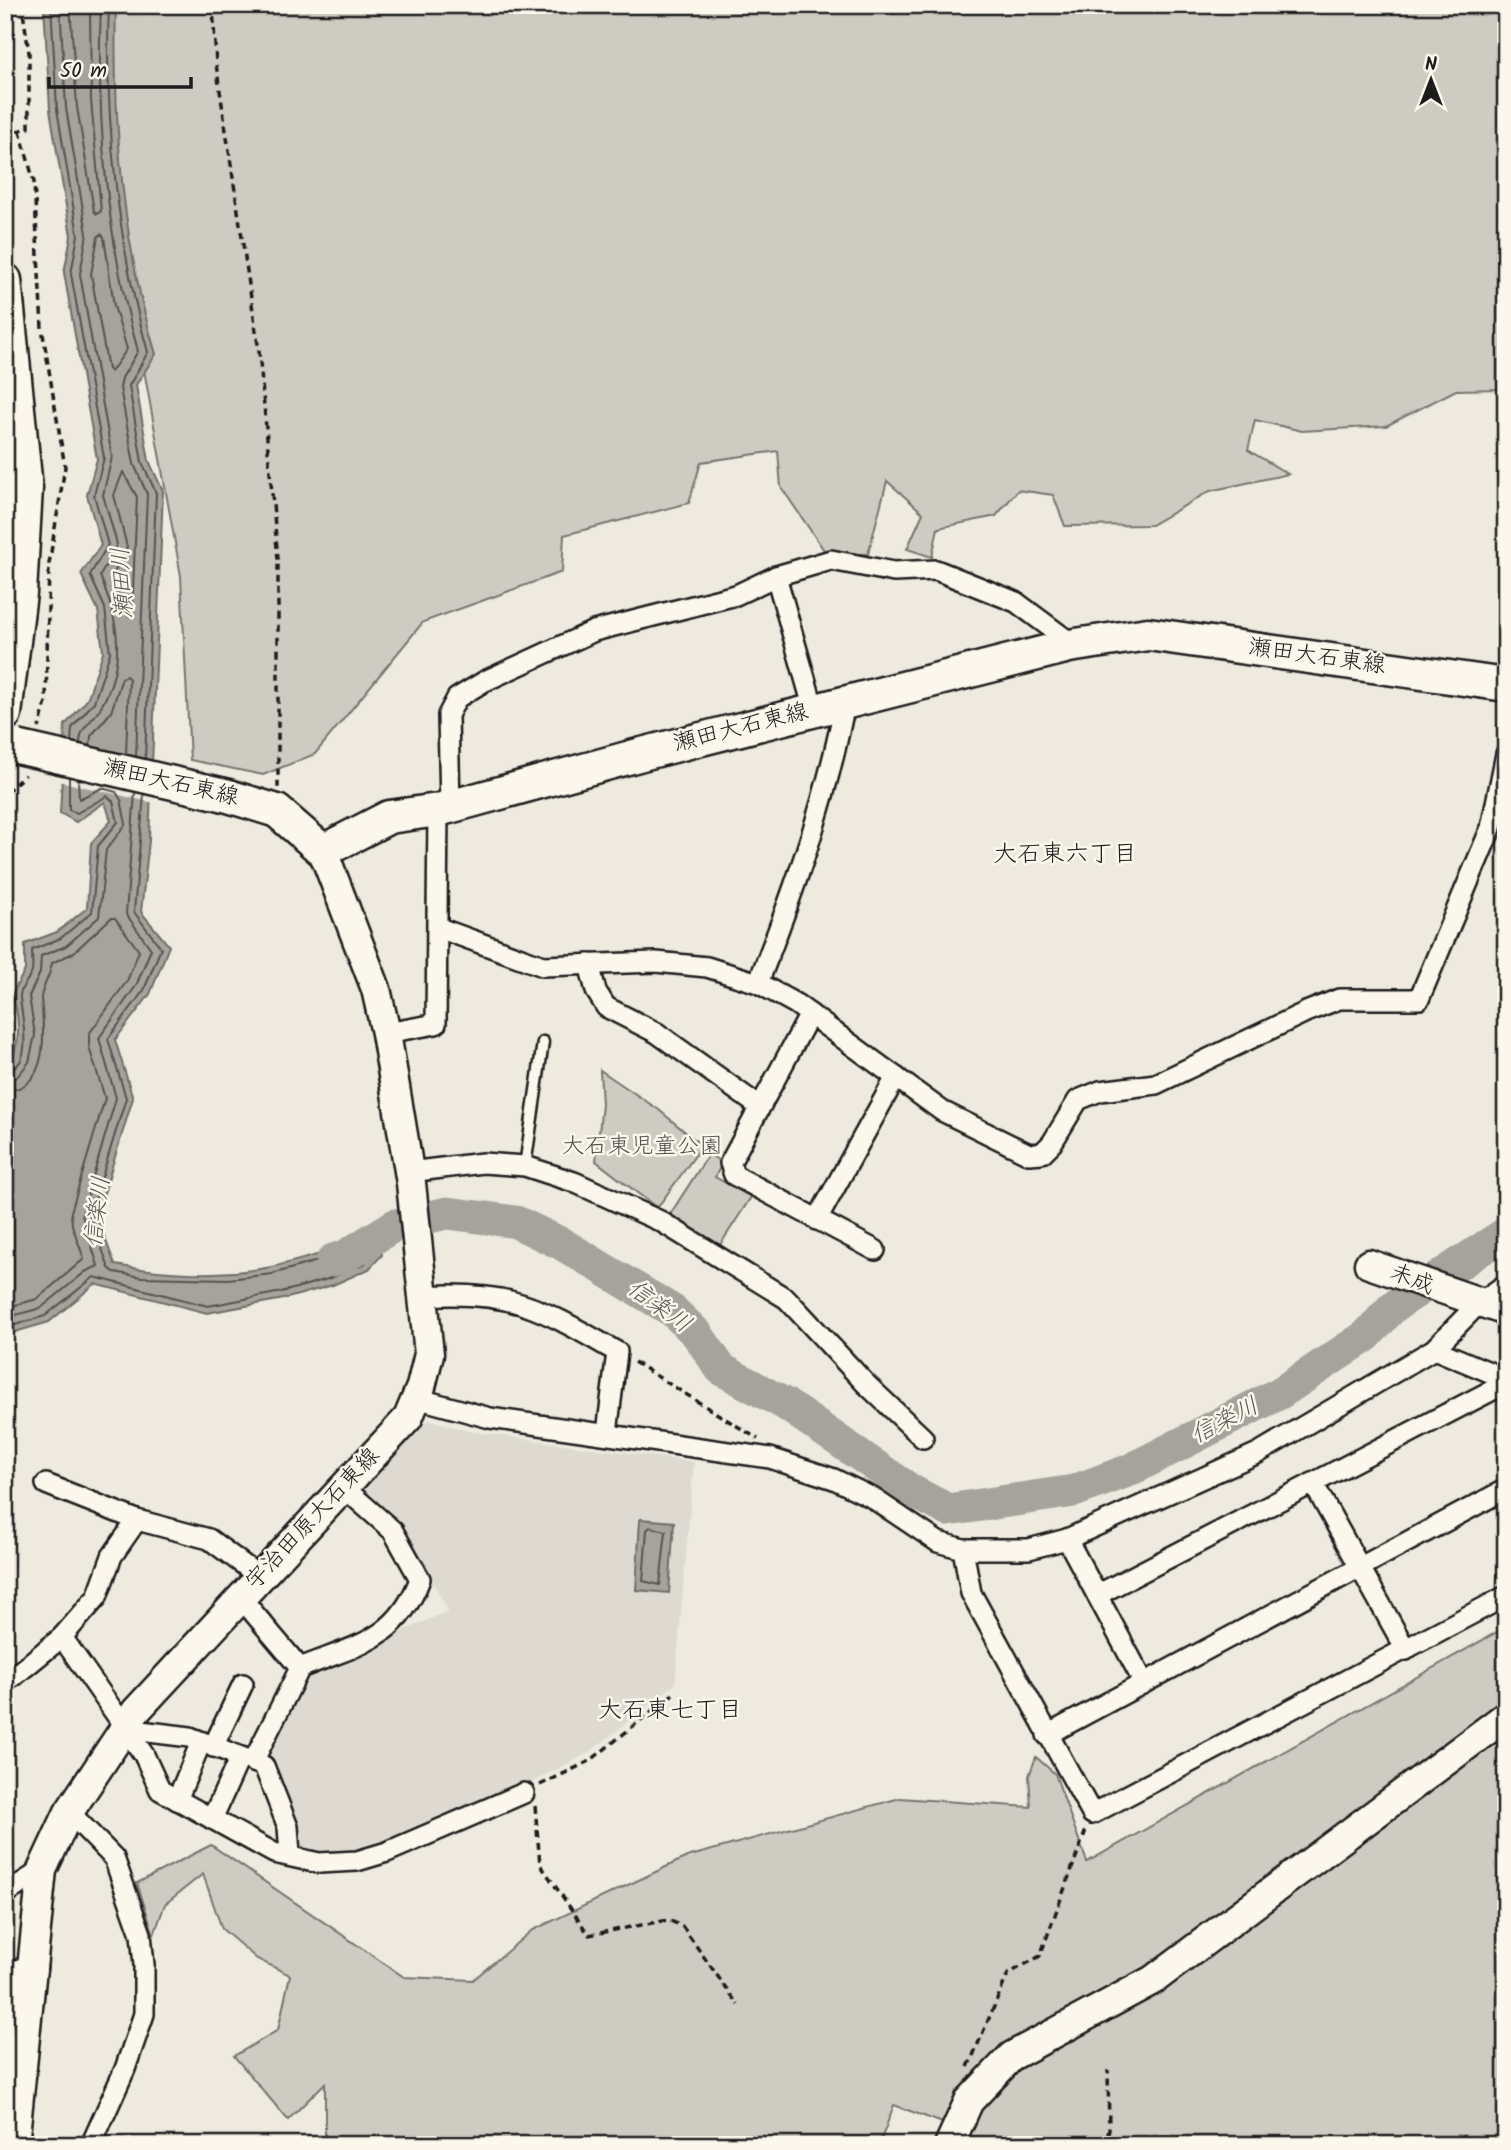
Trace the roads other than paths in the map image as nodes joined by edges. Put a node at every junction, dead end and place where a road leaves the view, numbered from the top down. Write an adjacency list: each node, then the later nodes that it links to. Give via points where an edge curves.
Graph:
1 (5, 280): 7 (main road, via 26,488 20,593)
2 (776, 576): 3 (street, via 831,560 894,572 936,570 1016,602); 6 (street); 10 (street, via 736,594 594,631 457,698 448,715)
3 (1069, 646): 4 (main road, 瀬田大石東線, via 1148,634); 5 (main road, 瀬田大石東線)
4 (1506, 685)
5 (845, 702): 6 (main road, 瀬田大石東線); 14 (street, via 806,860)
6 (814, 710): 10 (main road, 瀬田大石東線)
7 (5, 714)
8 (1506, 754): 18 (street, via 1491,828 1419,999 1339,999 1156,1084 1100,1091 1078,1100 1042,1153 1029,1154 942,1111)
9 (16, 756): 11 (main road, 瀬田大石東線, bridge, via 225,795 277,811)
10 (444, 808): 11 (main road, 瀬田大石東線, via 389,817); 12 (street)
11 (323, 851): 16 (main road, 宇治田原大石東線, via 376,989)
12 (439, 928): 13 (street, via 543,966); 16 (street, via 436,1024)
13 (589, 964): 14 (street, via 656,962 707,967); 19 (street, via 606,1007 657,1033)
14 (758, 983): 15 (street)
15 (810, 1014): 18 (street); 19 (street)
16 (386, 1033): 21 (main road, 宇治田原大石東線)
17 (543, 1042): 20 (lane)
18 (897, 1077): 22 (street)
19 (760, 1107): 22 (street, via 730,1163 734,1175)
20 (525, 1166): 21 (street, via 483,1163); 32 (street, via 574,1182 660,1221 787,1299)
21 (410, 1177): 26 (main road, 宇治田原大石東線)
22 (817, 1220): 23 (street)
23 (875, 1250)
24 (1369, 1264): 27 (main road, 未成)
25 (1506, 1284): 27 (street)
26 (424, 1288): 30 (main road, 宇治田原大石東線, via 429,1354); 31 (street, via 503,1297 530,1305 617,1352)
27 (1480, 1303): 28 (street)
28 (1434, 1349): 29 (street); 38 (street, via 1258,1453)
29 (1506, 1381): 33 (street)
30 (416, 1398): 31 (street, via 489,1418); 35 (main road, 宇治田原大石東線, via 408,1418)
31 (607, 1433): 39 (street, via 770,1458 834,1479 871,1497 938,1542)
32 (923, 1438)
33 (1313, 1483): 40 (street); 42 (street)
34 (46, 1484): 37 (street)
35 (343, 1487): 41 (main road, 宇治田原大石東線); 47 (street, via 393,1531 419,1579 411,1602 382,1635)
36 (1506, 1489): 40 (street)
37 (137, 1520): 41 (street, via 209,1539); 45 (street, via 112,1556 97,1597)
38 (1067, 1539): 39 (street, via 1029,1549); 42 (street)
39 (963, 1549): 53 (street, via 971,1594)
40 (1359, 1567): 46 (street); 49 (street)
41 (260, 1577): 44 (main road, 宇治田原大石東線)
42 (1097, 1595): 49 (street)
43 (1506, 1596): 46 (street)
44 (241, 1598): 47 (street); 52 (main road, 宇治田原大石東線)
45 (62, 1637): 48 (street, via 13,1677); 52 (street)
46 (1406, 1650): 53 (street, via 1092,1814)
47 (300, 1668): 55 (street)
48 (5, 1678)
49 (1144, 1682): 53 (street)
50 (243, 1684): 54 (street)
51 (1506, 1716): 67 (main road, via 1153,1980 1012,2056 969,2101)
52 (124, 1729): 54 (street, via 190,1737); 57 (street, via 144,1755 160,1790); 58 (main road, 宇治田原大石東線)
53 (1047, 1735)
54 (207, 1744): 55 (street); 57 (street)
55 (247, 1760): 59 (street); 60 (street, via 264,1766 288,1827)
56 (524, 1793): 60 (street, via 357,1861 319,1863)
57 (177, 1800): 59 (street)
58 (69, 1812): 61 (main road, 宇治田原大石東線); 66 (street, via 114,1858 141,1934 144,1965 144,2014)
59 (212, 1819): 60 (street, via 274,1853)
60 (290, 1854)
61 (42, 1870): 62 (street); 63 (main road, 宇治田原大石東線)
62 (5, 1894)
63 (32, 1968): 64 (main road); 65 (main road, 宇治田原大石東線)
64 (5, 1982)
65 (14, 2145)
66 (91, 2145)
67 (949, 2145)

